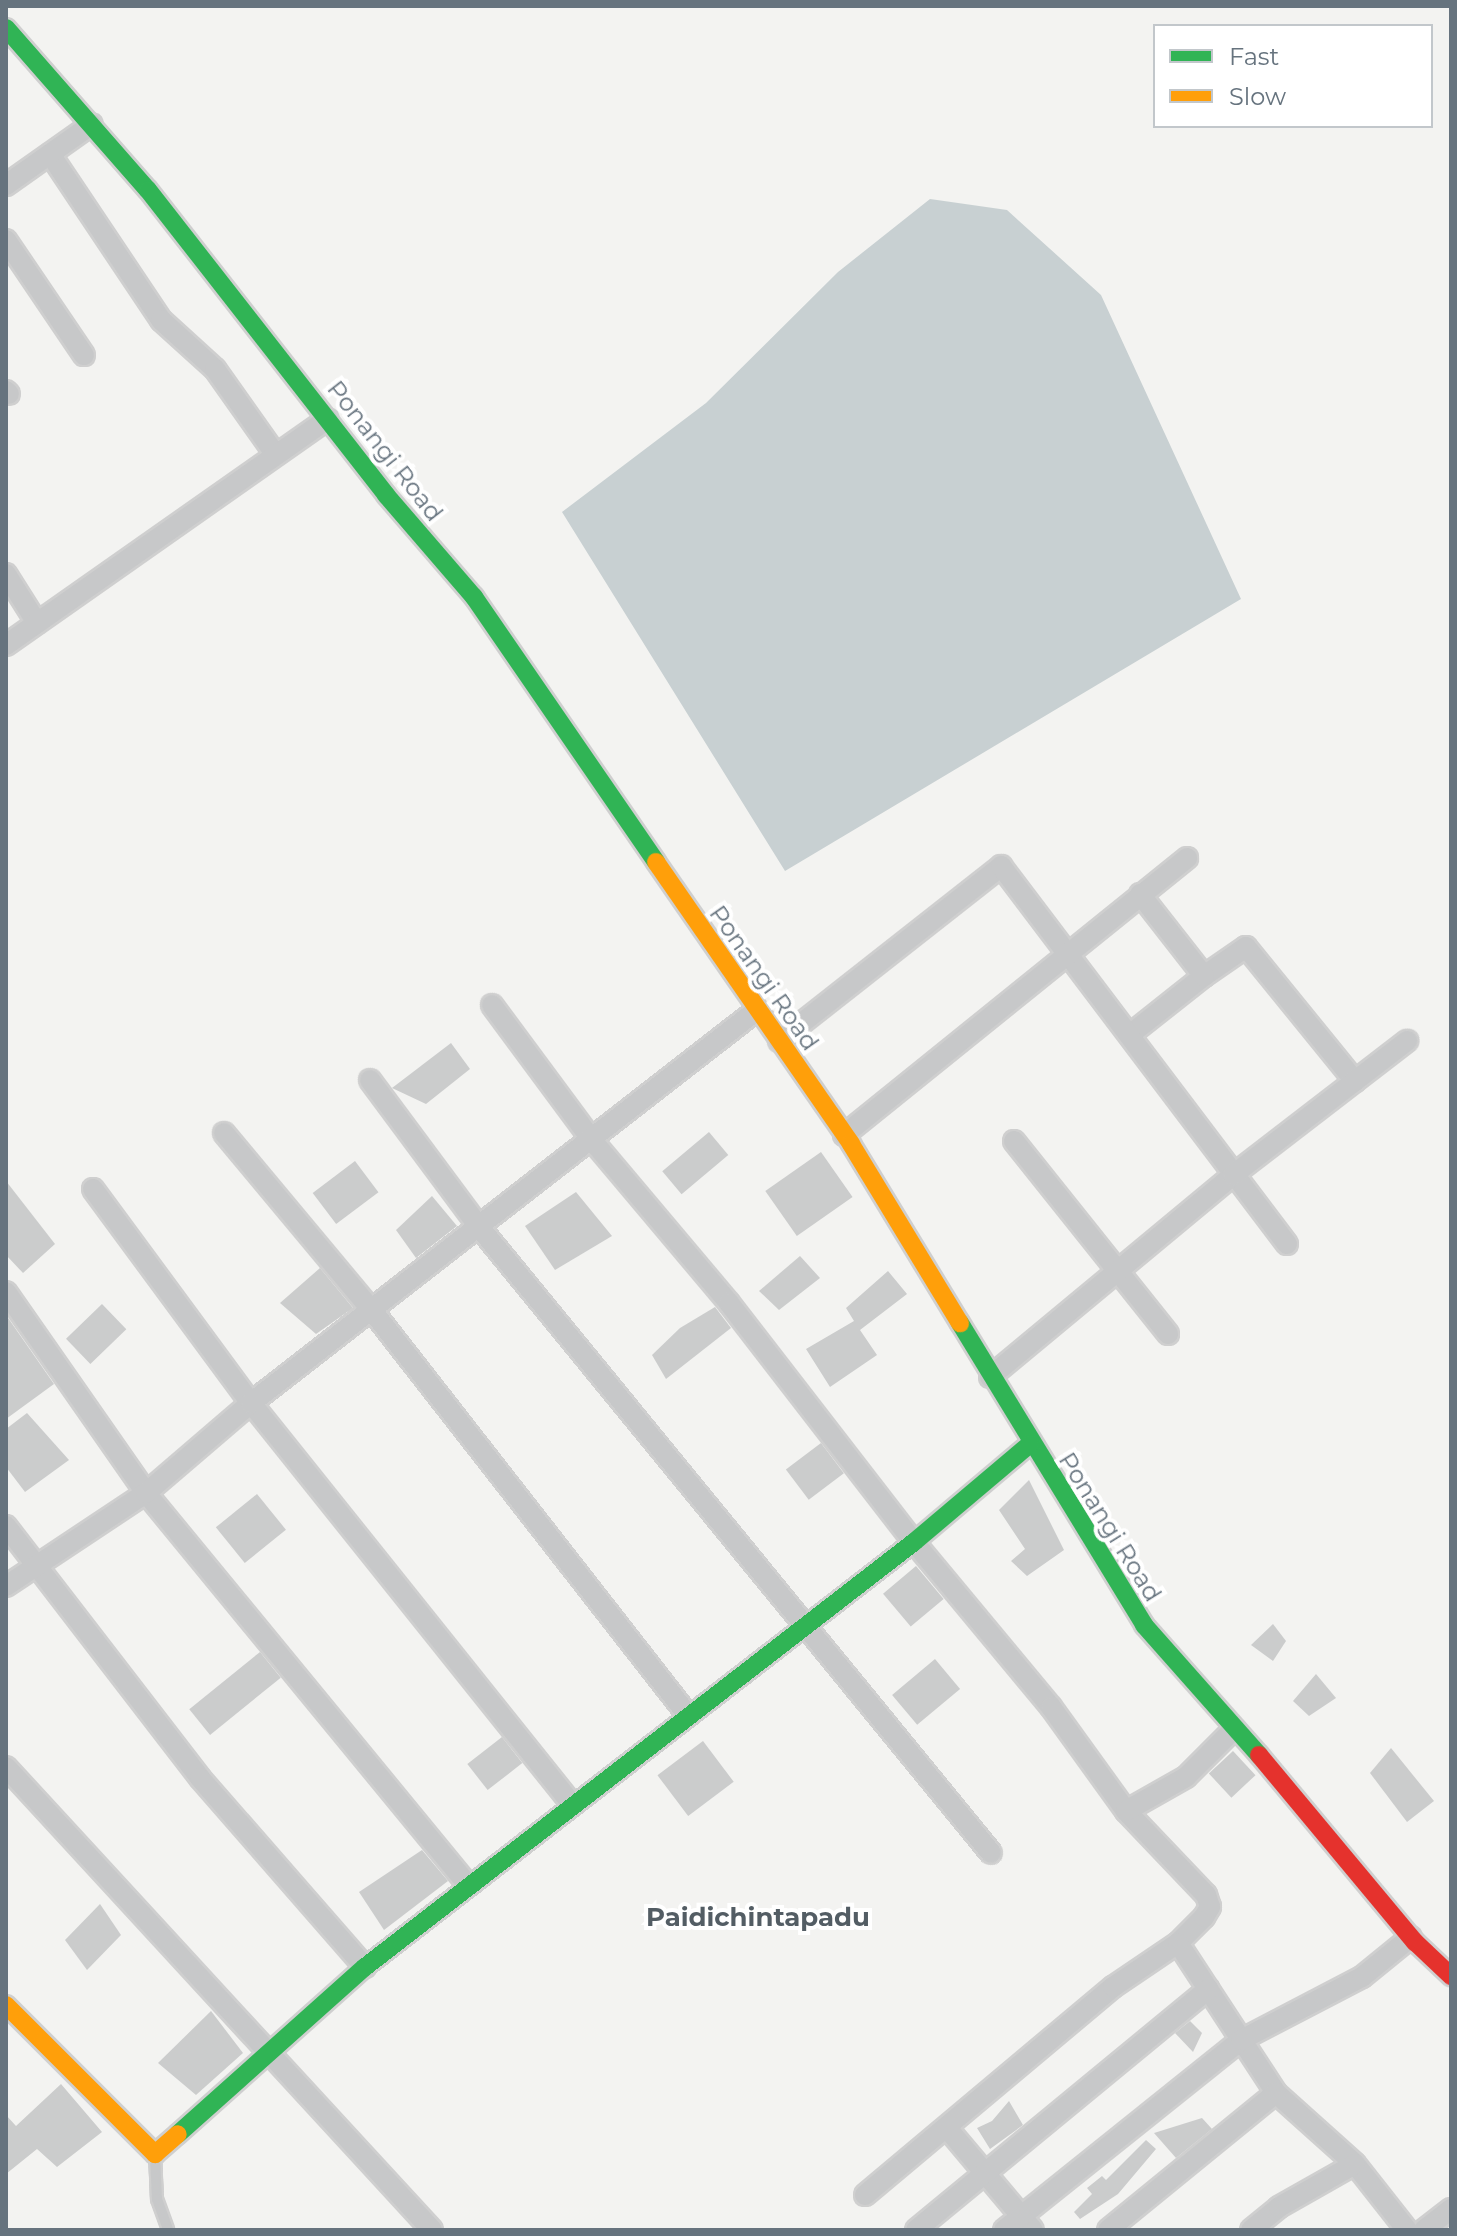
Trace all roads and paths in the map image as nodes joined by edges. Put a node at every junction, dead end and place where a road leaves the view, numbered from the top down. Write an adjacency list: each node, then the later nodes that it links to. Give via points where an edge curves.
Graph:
1 (6, 28): 2 (street, Ponangi Road)
2 (92, 124): 3 (street); 7 (street, Ponangi Road)
3 (50, 154): 4 (street); 8 (street, via 161,320 215,369)
4 (6, 185)
5 (6, 240): 6 (street)
6 (84, 355)
7 (328, 419): 8 (street); 17 (street, Ponangi Road, via 474,597)
8 (276, 455): 10 (street)
9 (6, 574): 10 (street)
10 (37, 623): 11 (street)
11 (6, 645)
12 (1187, 858): 13 (street)
13 (1140, 894): 14 (street); 15 (street)
14 (1067, 953): 18 (street); 19 (street, via 1001,866); 24 (street)
15 (1204, 976): 18 (street); 22 (street, via 1246,947)
16 (492, 1005): 25 (street)
17 (757, 1010): 19 (street, Ponangi Road); 25 (street)
18 (1132, 1033): 27 (street)
19 (779, 1041): 24 (street, Ponangi Road)
20 (1407, 1041): 22 (street)
21 (370, 1080): 29 (street)
22 (1355, 1081): 27 (street)
23 (224, 1133): 33 (street)
24 (844, 1135): 35 (street, Ponangi Road)
25 (591, 1139): 29 (street); 40 (street, via 729,1303)
26 (1014, 1141): 31 (street)
27 (1233, 1175): 30 (street); 31 (street)
28 (93, 1189): 36 (street)
29 (480, 1228): 33 (street); 43 (street)
30 (1287, 1244)
31 (1117, 1271): 34 (street); 35 (street)
32 (6, 1292): 38 (street)
33 (374, 1313): 36 (street); 44 (street)
34 (1168, 1334)
35 (990, 1377): 37 (street, Ponangi Road)
36 (251, 1403): 38 (street); 47 (street)
37 (1030, 1444): 40 (street); 45 (street, Ponangi Road, via 1144,1625)
38 (146, 1493): 41 (street); 50 (street)
39 (6, 1526): 41 (street)
40 (914, 1542): 43 (street); 48 (street, via 1051,1707)
41 (39, 1566): 42 (street); 53 (street, via 200,1778)
42 (6, 1586)
43 (801, 1626): 44 (street); 49 (street)
44 (687, 1714): 47 (street)
45 (1234, 1729): 48 (street, via 1186,1777); 51 (street, Ponangi Road, via 1317,1820)
46 (6, 1767): 58 (street)
47 (571, 1803): 50 (street)
48 (1126, 1811): 52 (street, via 1206,1895 1210,1907)
49 (991, 1853)
50 (468, 1885): 53 (street)
51 (1411, 1937): 54 (street, Ponangi Road); 57 (street, via 1362,1977)
52 (1178, 1943): 55 (street); 60 (street, via 1102,1996)
53 (365, 1967): 58 (street)
54 (1451, 1976)
55 (1208, 1989): 57 (street); 63 (street)
56 (6, 2005): 61 (street)
57 (1241, 2040): 59 (street); 66 (street)
58 (267, 2054): 61 (street); 68 (street)
59 (1276, 2093): 62 (street); 71 (street)
60 (947, 2128): 63 (street); 64 (street)
61 (155, 2154): 67 (lane, via 157,2199)
62 (1355, 2164): 72 (street, via 1279,2207); 73 (street)
63 (983, 2176): 66 (street); 69 (street)
64 (865, 2195)
65 (1451, 2209): 74 (street)
66 (1027, 2223): 70 (street)
67 (168, 2230)
68 (432, 2230)
69 (916, 2230)
70 (1004, 2230)
71 (1108, 2230)
72 (1251, 2230)
73 (1407, 2230)
74 (1424, 2230)

